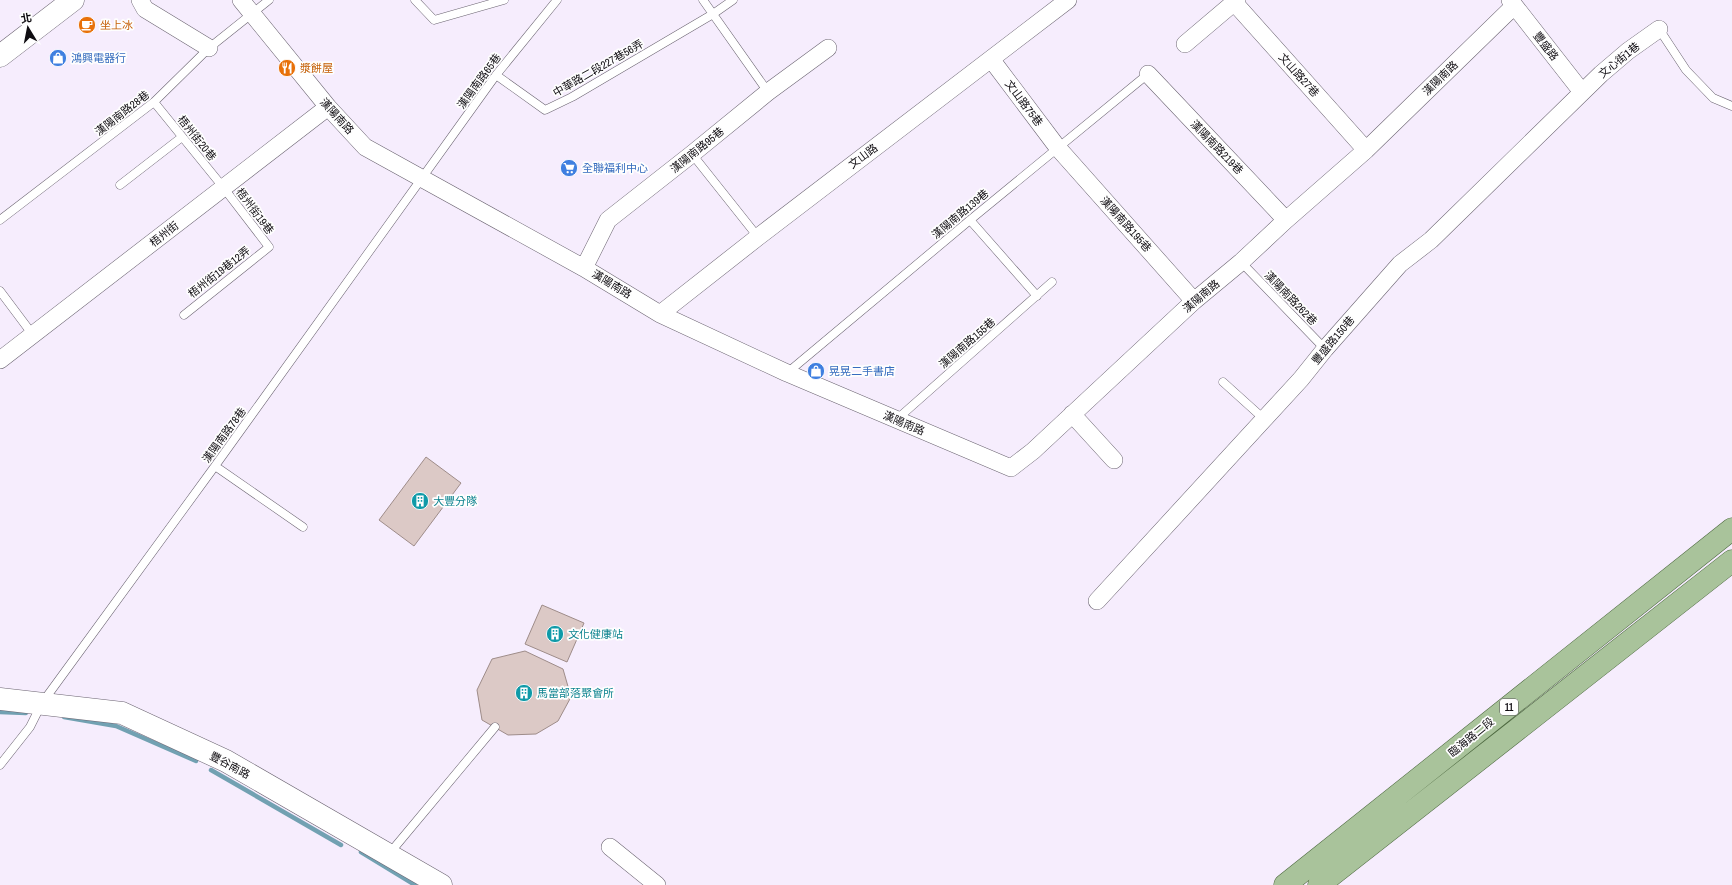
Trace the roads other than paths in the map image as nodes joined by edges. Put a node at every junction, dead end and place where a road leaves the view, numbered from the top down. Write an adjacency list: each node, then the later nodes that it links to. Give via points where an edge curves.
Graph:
1 (73, 0): 19 (street)
2 (140, 0): 17 (street, via 145,9)
3 (241, 0): 13 (street, 漢陽南路)
4 (269, 0): 13 (lane, 漢陽南路28巷)
5 (415, 0): 6 (lane, via 434,20)
6 (504, 0)
7 (557, 0): 22 (lane, 漢陽南路65巷)
8 (704, 0): 14 (lane)
9 (733, 0): 14 (lane)
10 (1068, 0): 20 (street, 文山路)
11 (1235, 1): 16 (street); 30 (street, 文山路27巷)
12 (1515, 2): 24 (street, 豐盛路); 30 (street, 漢陽南路)
13 (250, 14): 17 (lane, 漢陽南路28巷); 27 (street, 漢陽南路)
14 (713, 14): 22 (lane, 中華路二段227巷56弄, via 572,97 545,110); 23 (lane)
15 (1659, 30): 24 (street, 文心街1巷, via 1628,51); 26 (lane, via 1686,70 1713,98)
16 (1185, 44)
17 (209, 48): 25 (lane, 漢陽南路28巷)
18 (828, 48): 23 (street, 漢陽南路95巷)
19 (0, 56)
20 (991, 59): 29 (street, 文山路75巷); 38 (street, 文山路)
21 (1148, 74): 29 (lane, 漢陽南路139巷); 37 (street, 漢陽南路219巷)
22 (496, 75): 32 (lane, 漢陽南路65巷)
23 (768, 92): 31 (street, 漢陽南路95巷)
24 (1582, 92): 49 (street, 豐盛路150巷, via 1431,240 1400,264)
25 (154, 102): 28 (lane, 梧州街20巷); 35 (lane, 漢陽南路28巷)
26 (1732, 106)
27 (328, 107): 32 (street, 漢陽南路, via 366,147); 34 (street, 梧州街)
28 (182, 137): 33 (lane); 34 (lane, 梧州街20巷)
29 (1058, 148): 36 (lane, 漢陽南路139巷); 45 (street, 漢陽南路195巷)
30 (1366, 150): 37 (street, 漢陽南路)
31 (692, 154): 38 (lane); 41 (street, 漢陽南路95巷, via 608,220)
32 (423, 179): 41 (street, 漢陽南路); 57 (lane, 漢陽南路78巷)
33 (120, 185)
34 (223, 188): 39 (lane, 梧州街19巷); 48 (street, 梧州街)
35 (0, 220)
36 (970, 220): 44 (lane); 51 (lane, 漢陽南路139巷)
37 (1286, 220): 40 (street, 漢陽南路)
38 (758, 237): 47 (street, 文山路)
39 (269, 247): 46 (lane, 梧州街19巷12弄)
40 (1241, 262): 45 (street, 漢陽南路); 49 (lane, 漢陽南路262巷)
41 (584, 268): 47 (street, 漢陽南路)
42 (1052, 282): 44 (lane, 漢陽南路155巷)
43 (0, 291): 48 (lane)
44 (1037, 296): 55 (lane, 漢陽南路155巷)
45 (1194, 301): 53 (street, 漢陽南路)
46 (184, 314)
47 (660, 314): 51 (street, 漢陽南路)
48 (33, 335): 50 (street, 梧州街)
49 (1324, 349): 54 (street, 豐盛路150巷, via 1301,379)
50 (0, 360)
51 (787, 373): 55 (street, 漢陽南路)
52 (1223, 382): 54 (lane)
53 (1072, 414): 55 (street, 漢陽南路, via 1011,468); 56 (street)
54 (1264, 419): 61 (street, 豐盛路150巷)
55 (896, 420)
56 (1114, 460)
57 (216, 466): 58 (lane); 63 (lane, 漢陽南路78巷)
58 (303, 527)
59 (1732, 529): 70 (main road, 臨海路二段 / 11)
60 (1732, 561): 71 (main road, 臨海路二段 / 11)
61 (1097, 602)
62 (0, 699): 63 (street, 豐谷南路)
63 (42, 703): 65 (lane, 漢陽南路78巷, via 30,727); 67 (street, 豐谷南路, via 122,713 226,762)
64 (494, 727): 67 (lane)
65 (0, 765)
66 (610, 847): 69 (street)
67 (388, 854): 68 (street, 豐谷南路)
68 (442, 885)
69 (657, 885)
70 (1285, 885)
71 (1319, 885)

